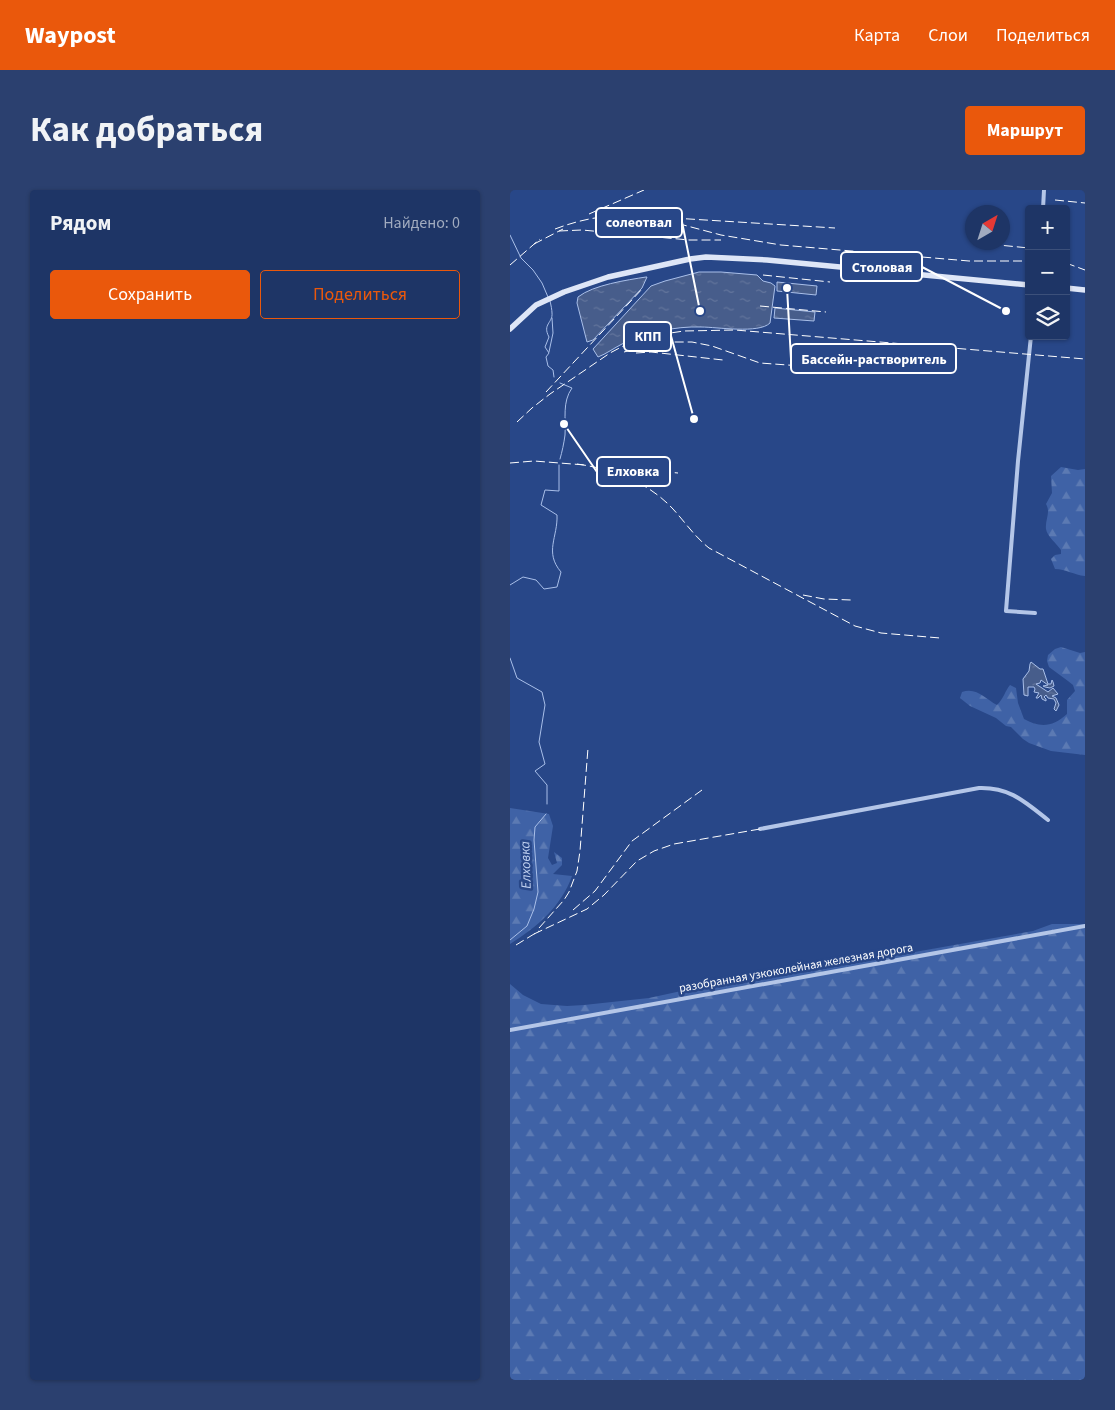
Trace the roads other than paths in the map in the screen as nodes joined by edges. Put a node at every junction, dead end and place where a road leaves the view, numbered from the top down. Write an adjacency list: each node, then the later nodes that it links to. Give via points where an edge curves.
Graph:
1 (1044, 190): 2 (street)
2 (1043, 205)
3 (1025, 285): 6 (main road, via 767,260 690,259 608,277 554,296 529,310)
4 (1070, 288): 5 (main road)
5 (1085, 290)
6 (510, 329)
7 (1031, 340): 8 (street, via 1006,611)
8 (1035, 613)
9 (1048, 820): 10 (street, via 1012,794 985,788)
10 (760, 829)
11 (1085, 926): 12 (street, разобранная узкоколейная железная дорога)
12 (510, 1030)

